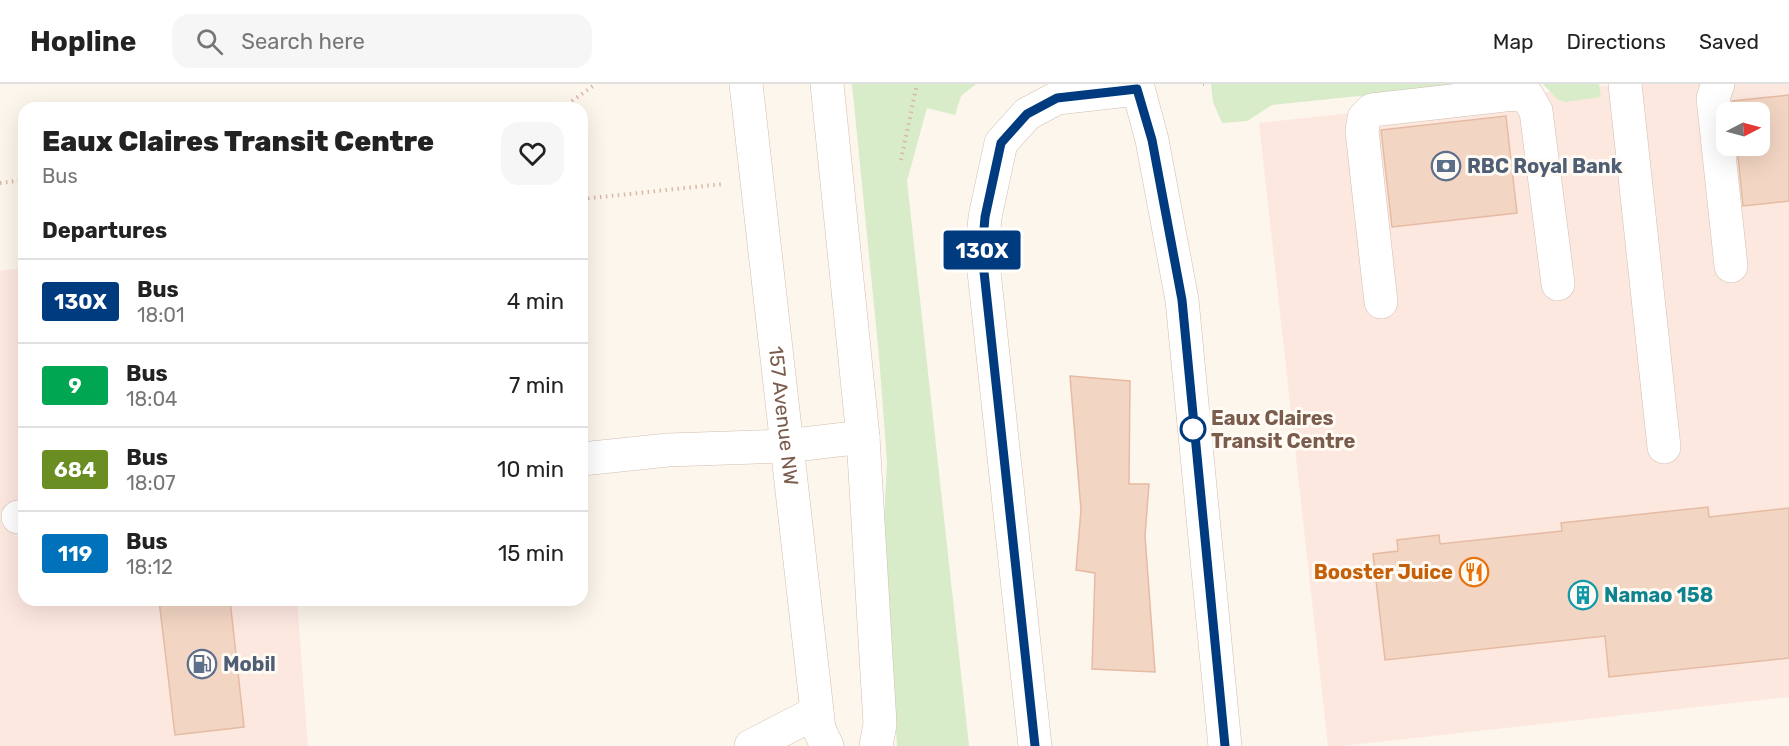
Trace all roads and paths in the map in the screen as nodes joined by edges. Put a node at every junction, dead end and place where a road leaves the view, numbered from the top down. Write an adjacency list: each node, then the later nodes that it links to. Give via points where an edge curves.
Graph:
1 (596, 84): 8 (path)
2 (746, 84): 18 (street, 157 Avenue NW)
3 (827, 84): 17 (street)
4 (917, 84): 9 (path)
5 (1624, 84): 19 (street)
6 (1718, 84): 14 (street, via 1713,98)
7 (1137, 87): 25 (street, via 1057,98 1027,114 1001,143 985,217 982,253); 26 (street, via 1152,140 1182,300)
8 (570, 102)
9 (901, 160)
10 (18, 181): 11 (path)
11 (0, 183)
12 (723, 184): 13 (path)
13 (588, 198)
14 (1731, 266)
15 (1558, 284): 16 (street, via 1536,111 1528,97 1513,94 1372,110 1364,118 1362,131)
16 (1381, 302)
17 (863, 437): 18 (street); 24 (street, via 880,724)
18 (786, 446): 20 (street, via 668,450); 21 (street, 157 Avenue NW)
19 (1664, 447)
20 (588, 458)
21 (817, 712): 22 (street); 23 (street, 157 Avenue NW)
22 (752, 746)
23 (826, 746)
24 (876, 746)
25 (1035, 746)
26 (1225, 746)

